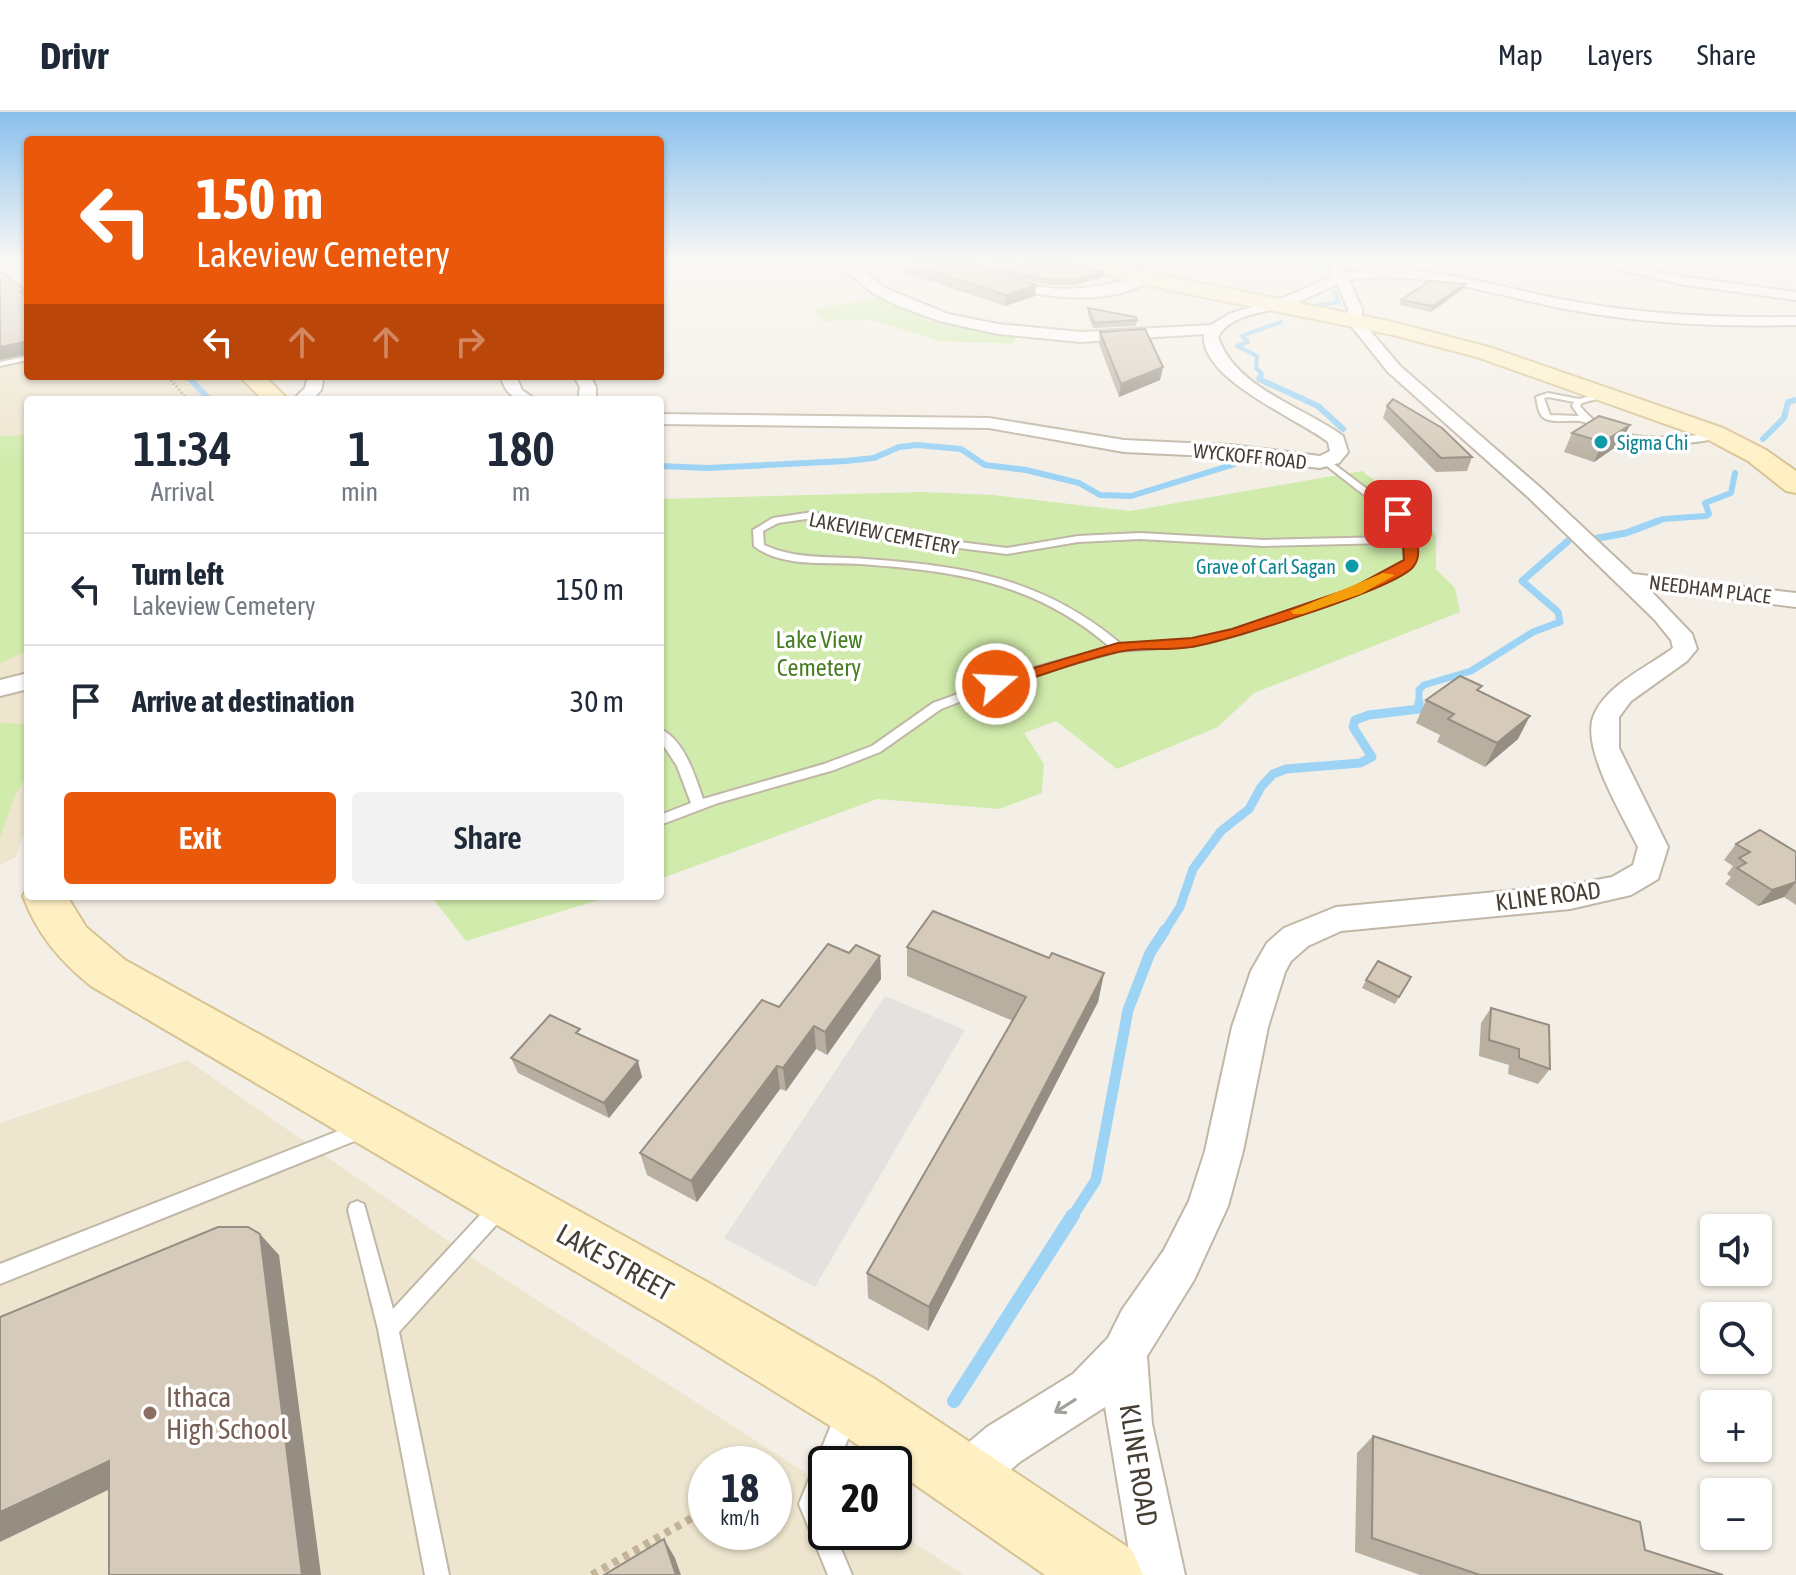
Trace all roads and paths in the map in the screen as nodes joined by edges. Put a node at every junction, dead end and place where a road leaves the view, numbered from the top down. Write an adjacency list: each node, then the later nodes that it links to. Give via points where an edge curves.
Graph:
1 (1022, 331): 2 (street, via 1081,337)
2 (1175, 331)
3 (1212, 331): 19 (street, WYCKOFF ROAD, via 1212,348 1232,372 1337,440 1339,452)
4 (1363, 331): 22 (street, KLINE ROAD, via 1394,369 1535,493)
5 (1397, 331): 11 (street, via 1468,347)
6 (24, 359): 7 (lane)
7 (0, 364)
8 (170, 380): 12 (path)
9 (254, 380): 13 (street)
10 (510, 380): 14 (street)
11 (1605, 394): 15 (lane); 18 (street)
12 (184, 396)
13 (272, 396)
14 (520, 396)
15 (1579, 401): 17 (lane, via 1576,406); 17 (lane, via 1540,397 1548,417)
16 (664, 419): 19 (street, WYCKOFF ROAD, via 989,423 1124,446)
17 (1585, 419): 18 (lane, via 1607,431 1642,439)
18 (1719, 435): 20 (street, via 1763,457)
19 (1326, 461): 21 (lane, via 1398,514)
20 (1796, 485)
21 (1409, 531): 24 (lane, via 1406,567 1356,591 1237,632 1167,646); 24 (lane, LAKEVIEW CEMETERY, via 1390,540 1342,542 1078,539 1007,551 879,535 813,515 776,520 758,530 759,546 768,551 910,564 1027,589 1075,611)
22 (1623, 580): 23 (street, NEEDHAM PLACE); 36 (street, KLINE ROAD, via 1676,629 1685,649 1622,696 1606,716 1605,748 1653,847 1647,871 1620,887 1570,897 1336,919 1296,937 1279,952 1250,1027 1208,1206)
23 (1796, 600)
24 (1118, 648): 28 (lane, via 1023,674 937,706 876,749 829,767)
25 (24, 682): 26 (street)
26 (0, 688)
27 (664, 737): 28 (lane, via 683,765)
28 (698, 805): 29 (lane)
29 (664, 818)
30 (46, 900): 31 (street, LAKE STREET, via 65,936 108,973)
31 (372, 1126): 32 (street, LAKE STREET); 34 (lane)
32 (506, 1201): 35 (lane); 37 (street, LAKE STREET)
33 (357, 1210): 35 (lane)
34 (0, 1274)
35 (388, 1329): 42 (lane)
36 (1124, 1354): 39 (street, KLINE ROAD, one-way to 39, via 1089,1390 1004,1444); 46 (street, KLINE ROAD, via 1129,1424)
37 (852, 1402): 38 (lane); 39 (street, LAKE STREET)
38 (834, 1446)
39 (965, 1477): 45 (street, LAKE STREET)
40 (688, 1520): 43 (path)
41 (829, 1550): 44 (lane)
42 (437, 1575)
43 (592, 1575)
44 (840, 1575)
45 (1107, 1575)
46 (1159, 1575)

